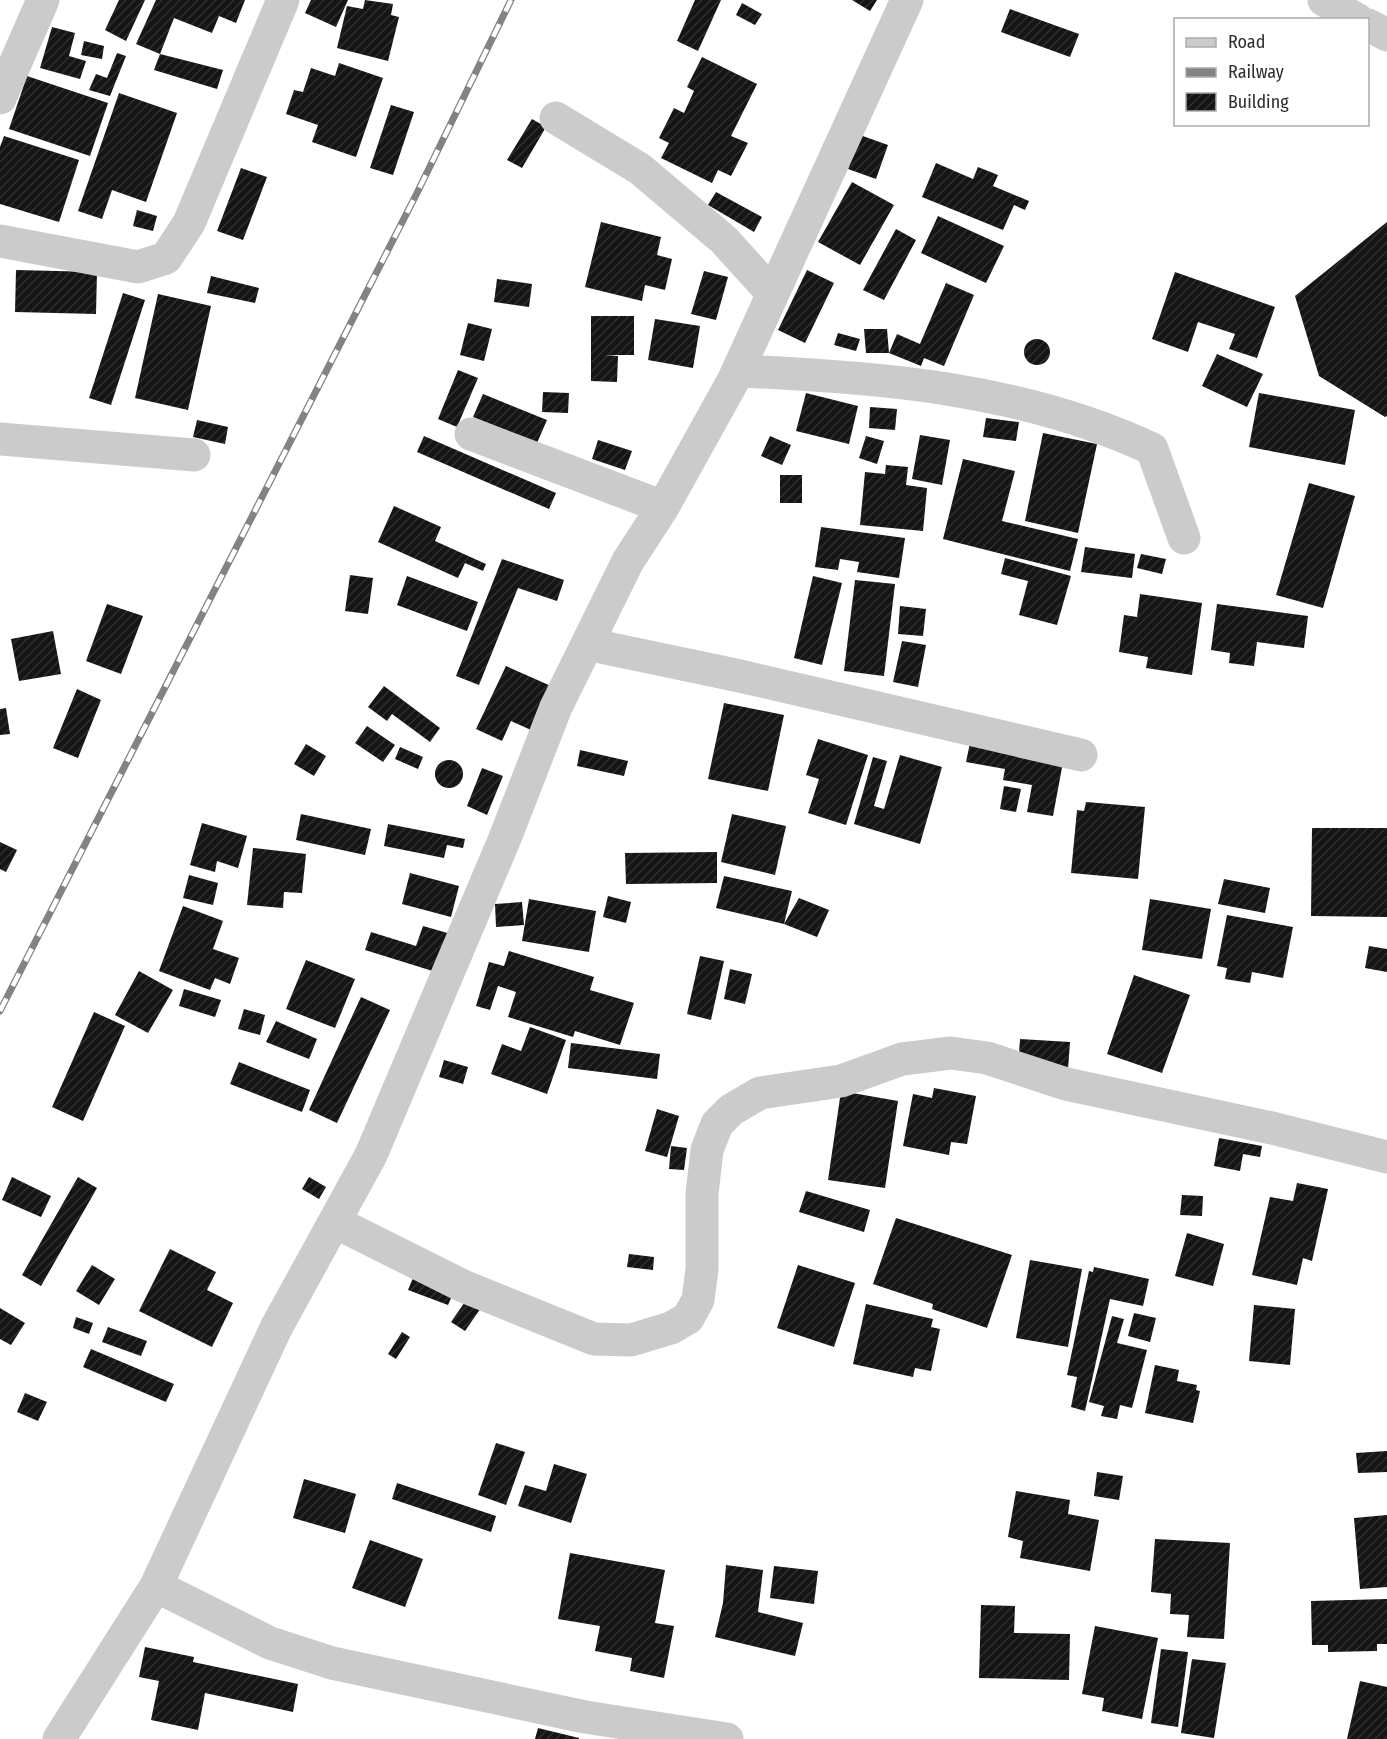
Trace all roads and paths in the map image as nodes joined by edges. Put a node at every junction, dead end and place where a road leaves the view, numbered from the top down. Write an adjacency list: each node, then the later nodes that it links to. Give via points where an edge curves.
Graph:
1 (43, 0): 8 (street)
2 (283, 0): 10 (street, via 189,223 166,258 138,267)
3 (908, 0): 11 (street)
4 (1324, 0): 5 (street)
5 (1355, 18)
6 (1369, 26): 7 (street)
7 (1387, 35)
8 (0, 98)
9 (556, 118): 11 (street, via 640,169 724,240)
10 (0, 242)
11 (772, 293): 12 (street)
12 (738, 371): 16 (street); 17 (street, via 853,376 1025,403 1105,427 1152,449)
13 (471, 434): 16 (street)
14 (0, 440): 15 (street)
15 (194, 455)
16 (663, 507): 18 (street, via 628,561)
17 (1184, 538)
18 (587, 644): 19 (street); 21 (street, via 556,707 371,1155)
19 (1082, 754)
20 (1387, 1157): 21 (street, via 1066,1084 987,1058 951,1053 902,1059 841,1081 760,1093 731,1110 717,1124 707,1149 698,1300 688,1318 680,1323 631,1340 594,1339 462,1286)
21 (335, 1222): 22 (street, via 276,1328)
22 (156, 1586): 23 (street); 24 (street, via 270,1643 332,1664 585,1717)
23 (59, 1739)
24 (727, 1739)

